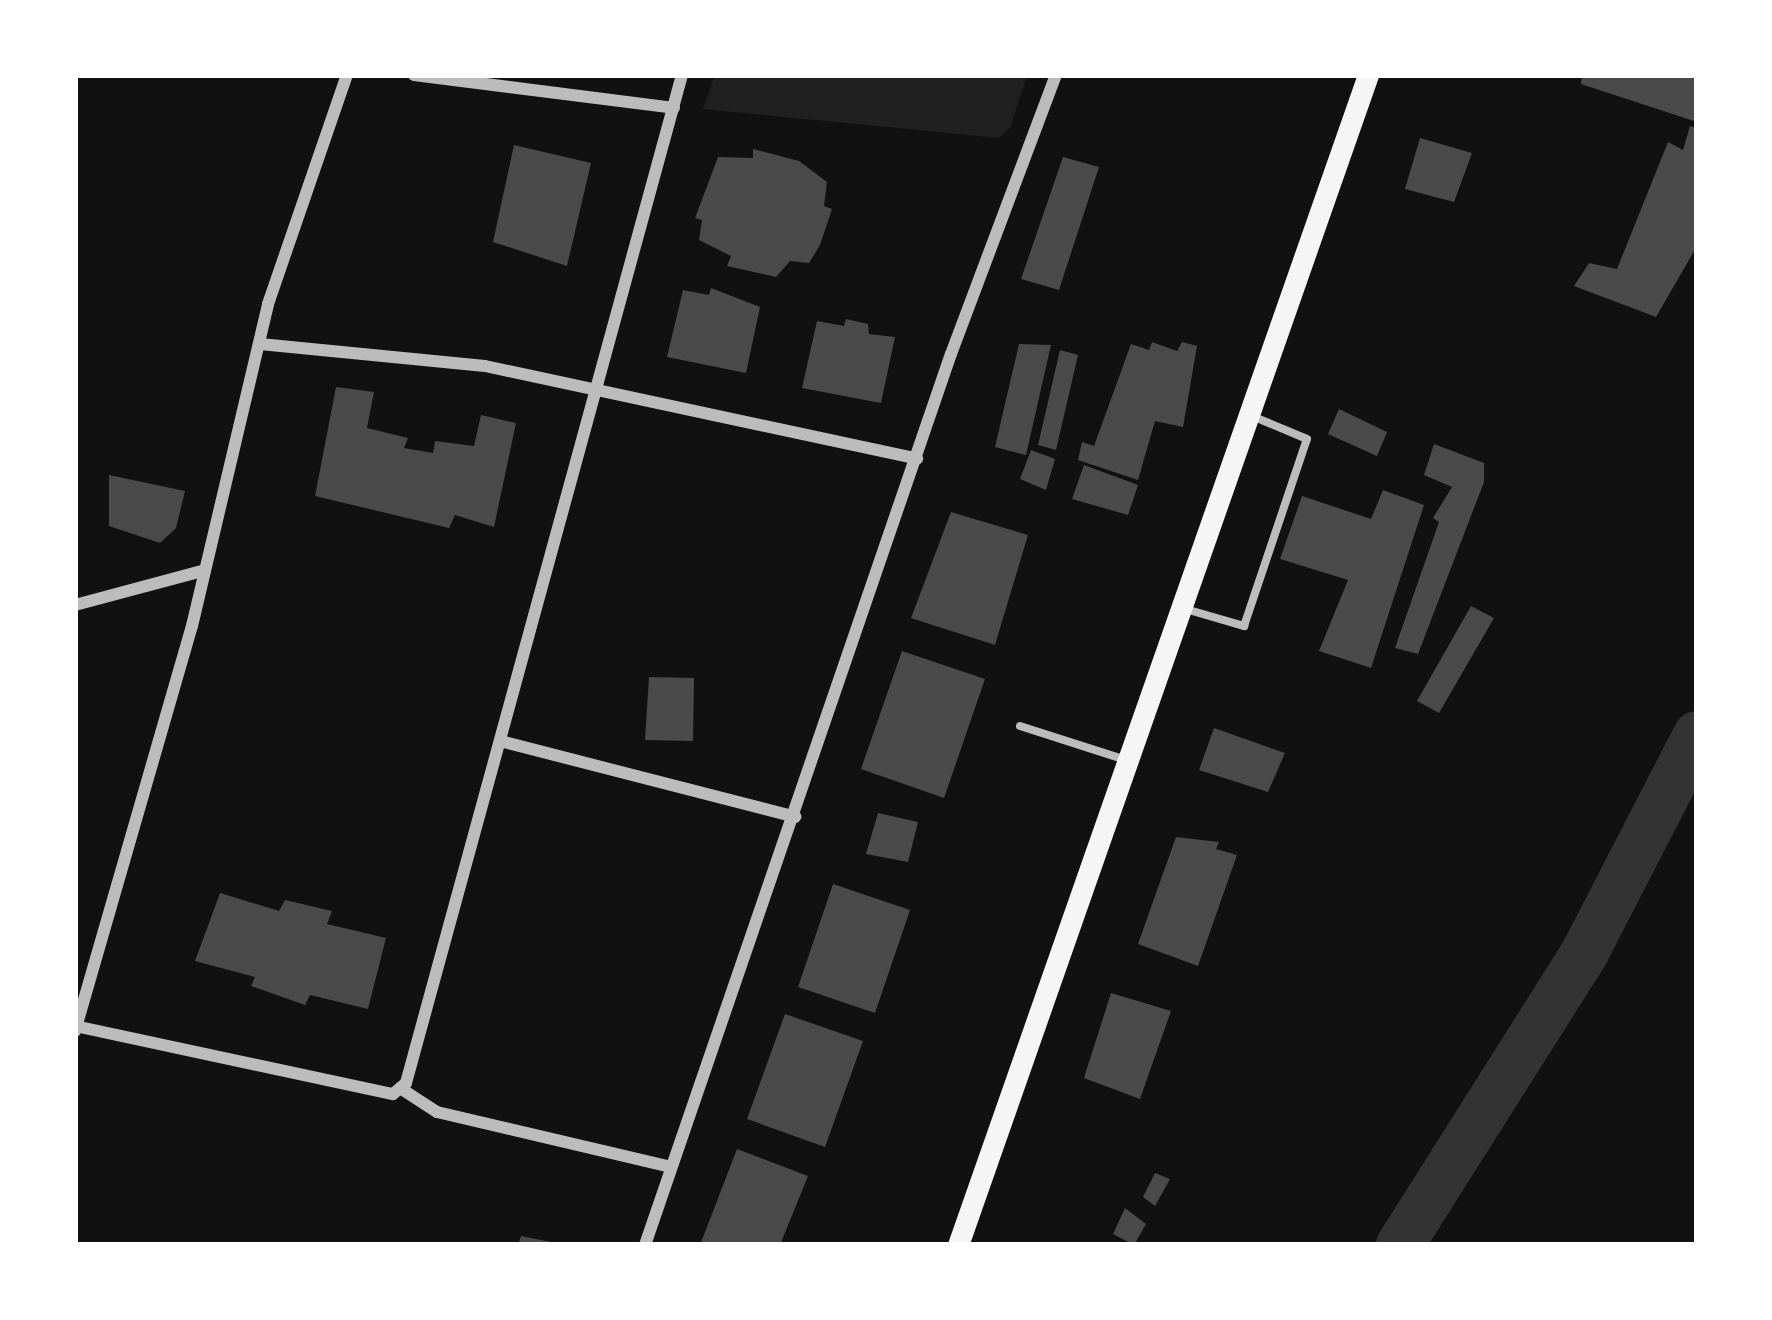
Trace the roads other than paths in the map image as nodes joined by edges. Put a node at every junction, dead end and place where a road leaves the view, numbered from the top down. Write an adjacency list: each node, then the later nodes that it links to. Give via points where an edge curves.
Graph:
1 (346, 75): 7 (street)
2 (414, 75): 6 (street)
3 (682, 75): 6 (street)
4 (1056, 75): 10 (street)
5 (1368, 75): 9 (main road)
6 (674, 108): 8 (street)
7 (260, 344): 8 (street, via 485,366); 11 (street)
8 (596, 390): 10 (street); 15 (street)
9 (1249, 415): 13 (main road); 13 (lane, via 1307,439 1244,626)
10 (917, 459): 17 (street)
11 (202, 571): 12 (street); 18 (street)
12 (75, 605)
13 (1181, 608): 16 (main road)
14 (1020, 726): 16 (lane)
15 (500, 741): 17 (street); 19 (street)
16 (1127, 761): 22 (main road)
17 (796, 817): 20 (street)
18 (75, 1028): 19 (street, via 393,1094)
19 (400, 1088): 20 (street, via 437,1112)
20 (671, 1167): 21 (street)
21 (645, 1245)
22 (958, 1245)

